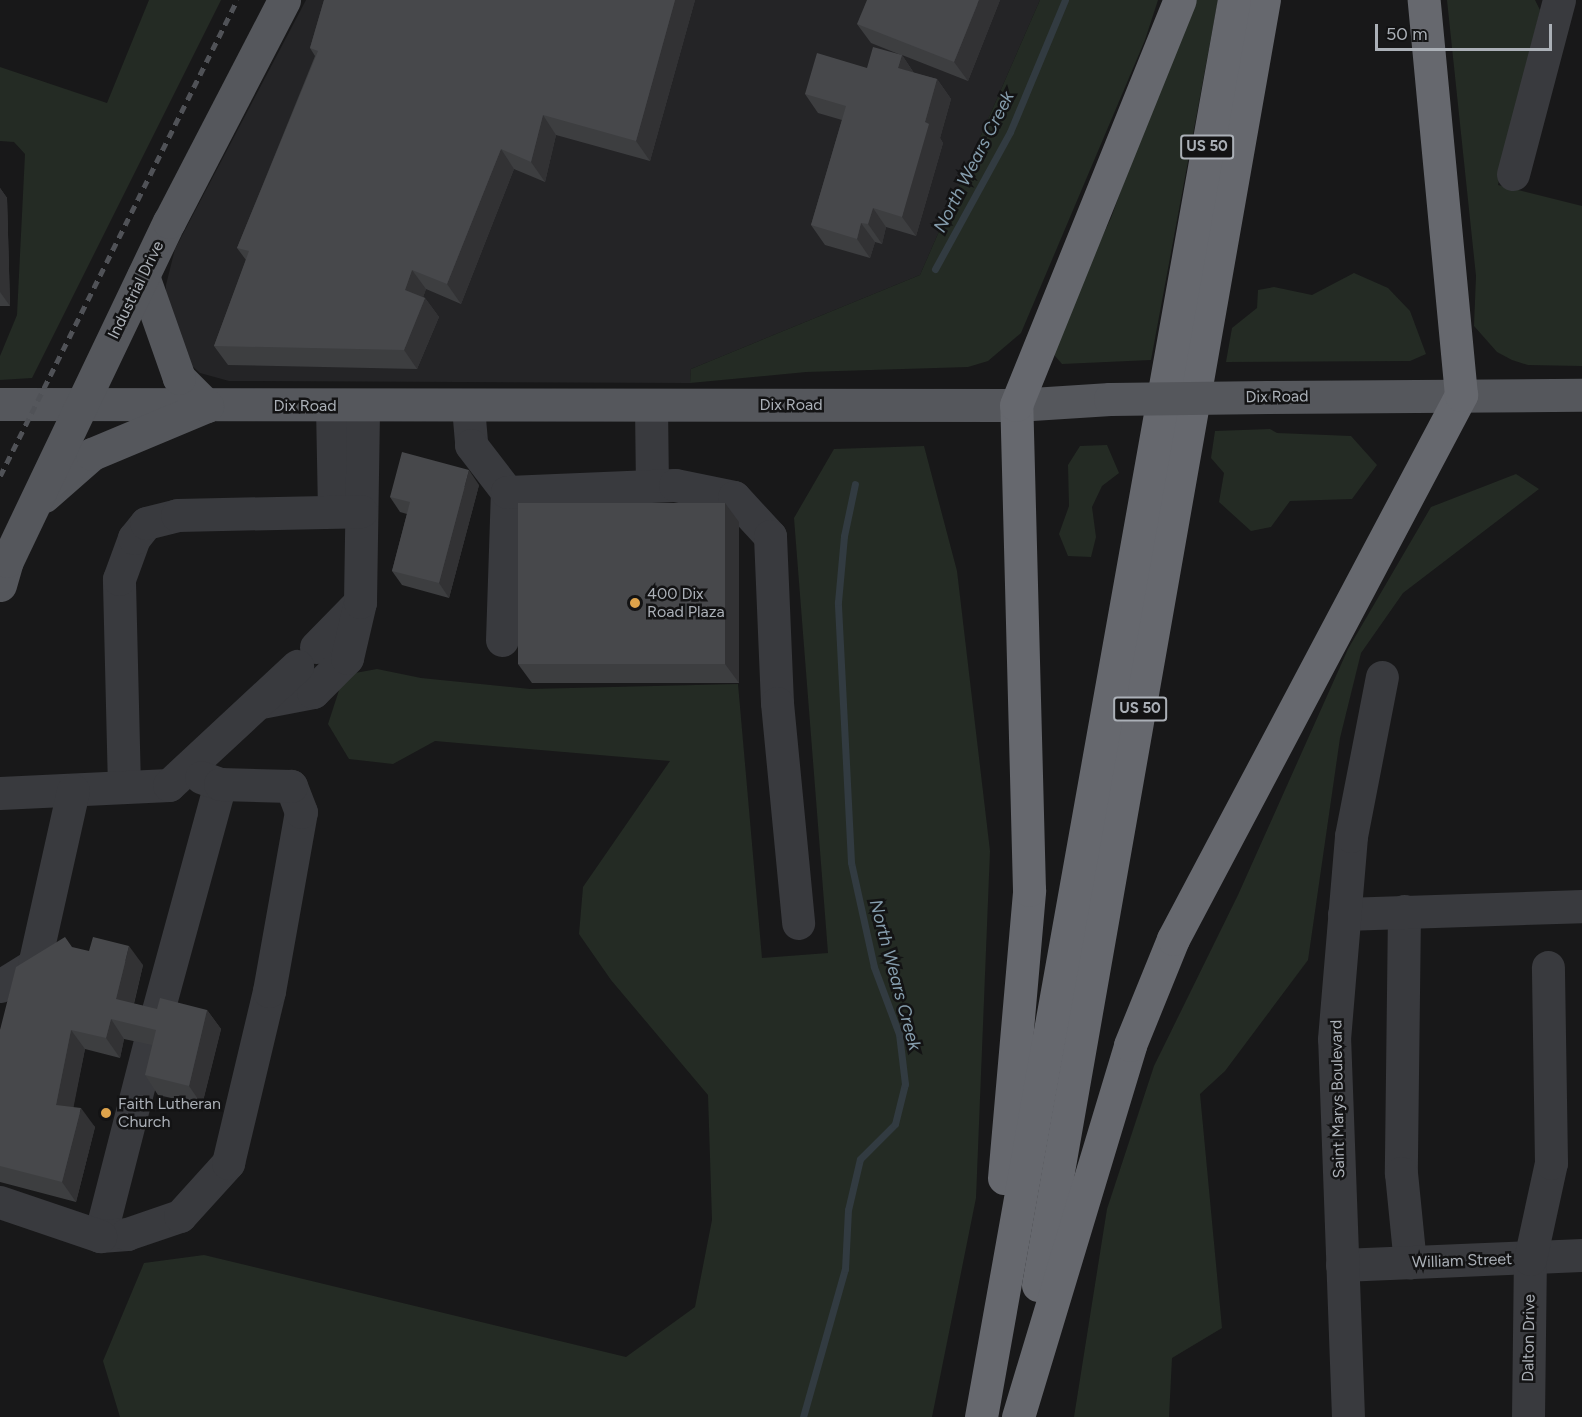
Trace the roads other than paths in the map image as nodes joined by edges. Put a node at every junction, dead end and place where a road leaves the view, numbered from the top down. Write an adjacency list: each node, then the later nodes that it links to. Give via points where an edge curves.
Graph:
1 (284, 0): 8 (main road, Industrial Drive)
2 (1180, 0): 13 (highway)
3 (1234, 0): 44 (highway, US 50)
4 (1264, 0): 45 (highway, US 50)
5 (1424, 0): 9 (highway)
6 (1559, 0): 7 (street)
7 (1514, 174)
8 (143, 276): 14 (main road, Industrial Drive); 15 (main road, via 179,378)
9 (1461, 395): 10 (main road, Dix Road); 13 (main road, Dix Road, bridge, via 1110,399); 46 (highway, via 1173,939 1130,1046)
10 (1582, 395)
11 (0, 404): 14 (main road, Dix Road)
12 (651, 405): 13 (main road, Dix Road); 17 (main road, Dix Road); 18 (street)
13 (1016, 405): 44 (highway, via 1029,890)
14 (80, 406): 15 (main road, Dix Road); 20 (main road, Industrial Drive)
15 (207, 406): 16 (main road, Dix Road); 20 (main road, via 92,454)
16 (347, 406): 17 (main road, Dix Road); 21 (street)
17 (468, 407): 19 (street, via 471,445)
18 (652, 485): 19 (street); 35 (street, via 675,485 734,497 770,536 777,703)
19 (507, 492): 24 (street)
20 (33, 506): 22 (main road, Industrial Drive)
21 (348, 511): 23 (street); 29 (street, via 177,515 146,522 134,538 119,579)
22 (0, 585)
23 (360, 602): 26 (street); 26 (street, via 347,658 313,692)
24 (502, 640)
25 (1382, 677): 34 (street, Saint Marys Boulevard, via 1351,836)
26 (261, 702): 27 (street)
27 (185, 771): 28 (street); 29 (street, via 169,785)
28 (220, 784): 39 (street); 39 (street, via 291,786 301,812 269,991 228,1162 180,1216 127,1234)
29 (124, 787): 30 (street)
30 (73, 790): 31 (street); 37 (street, via 34,965)
31 (0, 793)
32 (1582, 906): 33 (street)
33 (1404, 911): 34 (street); 42 (street, via 1401,1173)
34 (1344, 914): 43 (street, Saint Marys Boulevard, via 1334,1040)
35 (798, 923)
36 (1548, 968): 41 (street, Dalton Drive, via 1551,1163)
37 (0, 986)
38 (0, 1202): 39 (street)
39 (100, 1236)
40 (1582, 1255): 41 (street, William Street)
41 (1530, 1259): 42 (street, William Street); 48 (street, Dalton Drive)
42 (1410, 1263): 43 (street, William Street)
43 (1342, 1265): 47 (street, Saint Marys Boulevard)
44 (983, 1407)
45 (1014, 1417)
46 (1018, 1417)
47 (1348, 1417)
48 (1528, 1417)

